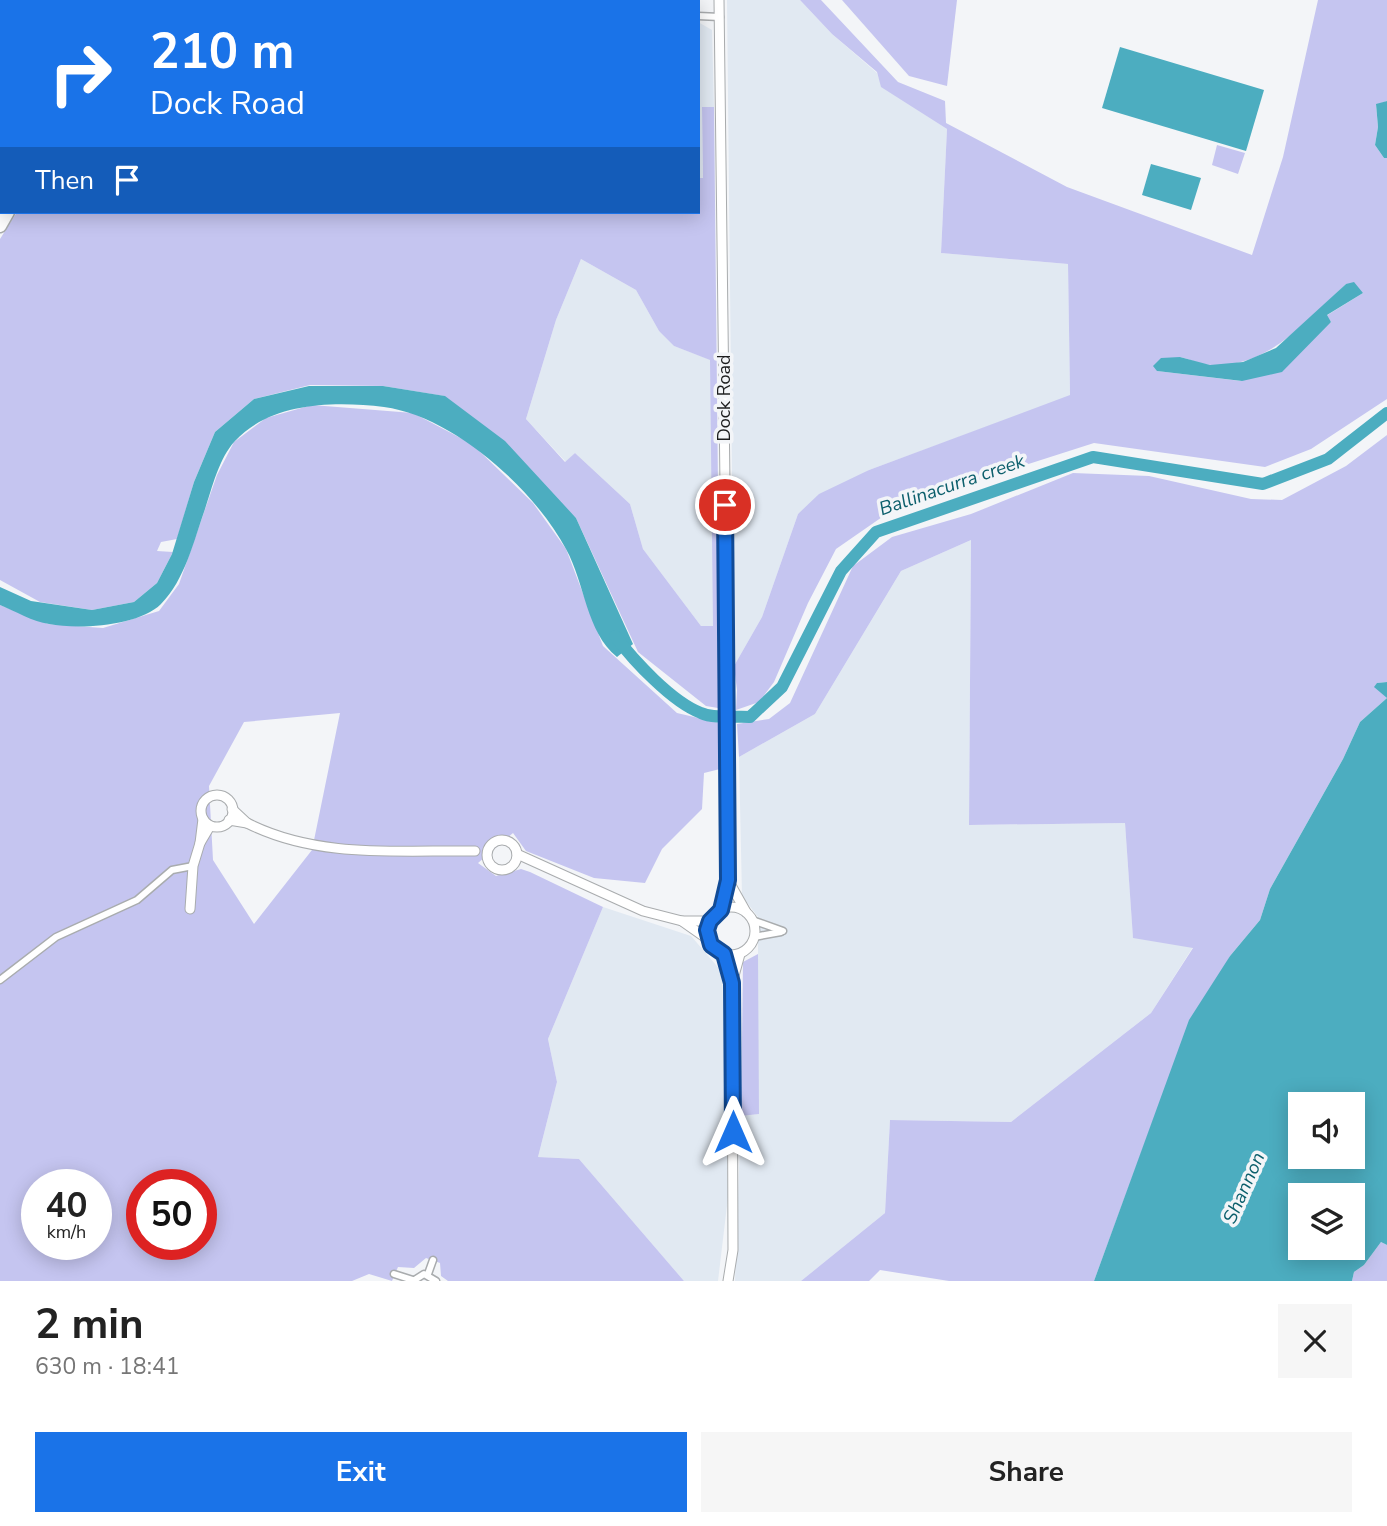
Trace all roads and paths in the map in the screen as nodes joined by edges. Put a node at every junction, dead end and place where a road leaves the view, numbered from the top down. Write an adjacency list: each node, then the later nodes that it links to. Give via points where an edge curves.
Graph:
1 (719, 0): 3 (main road, Dock Road)
2 (700, 16): 3 (street)
3 (720, 17): 13 (main road, Dock Road)
4 (232, 808): 5 (main road); 6 (main road, via 225,797 211,796 202,806); 7 (main road)
5 (229, 820): 6 (main road, via 221,826); 7 (main road)
6 (206, 822): 12 (main road)
7 (247, 824): 9 (main road, via 327,849)
8 (491, 846): 9 (main road); 10 (main road, via 509,841); 11 (main road)
9 (475, 851): 11 (main road)
10 (516, 859): 11 (main road, via 503,870); 17 (main road, via 643,911)
11 (490, 863)
12 (193, 866): 14 (main road); 23 (street, via 172,870 120,910 56,937)
13 (728, 880): 15 (main road, Dock Road); 16 (main road, Dock Road)
14 (190, 909)
15 (721, 910): 16 (main road, via 734,907); 18 (main road)
16 (749, 916): 19 (main road); 19 (street, via 783,931)
17 (682, 921): 18 (main road); 20 (main road)
18 (710, 921): 20 (main road)
19 (754, 937): 22 (main road)
20 (709, 940): 21 (main road)
21 (724, 954): 22 (main road); 24 (main road)
22 (740, 954): 24 (main road)
23 (0, 980)
24 (732, 983): 30 (main road, via 733,1250)
25 (433, 1260): 27 (street)
26 (394, 1274): 28 (street)
27 (428, 1274): 28 (street); 29 (street)
28 (413, 1281)
29 (436, 1281)
30 (728, 1281)

